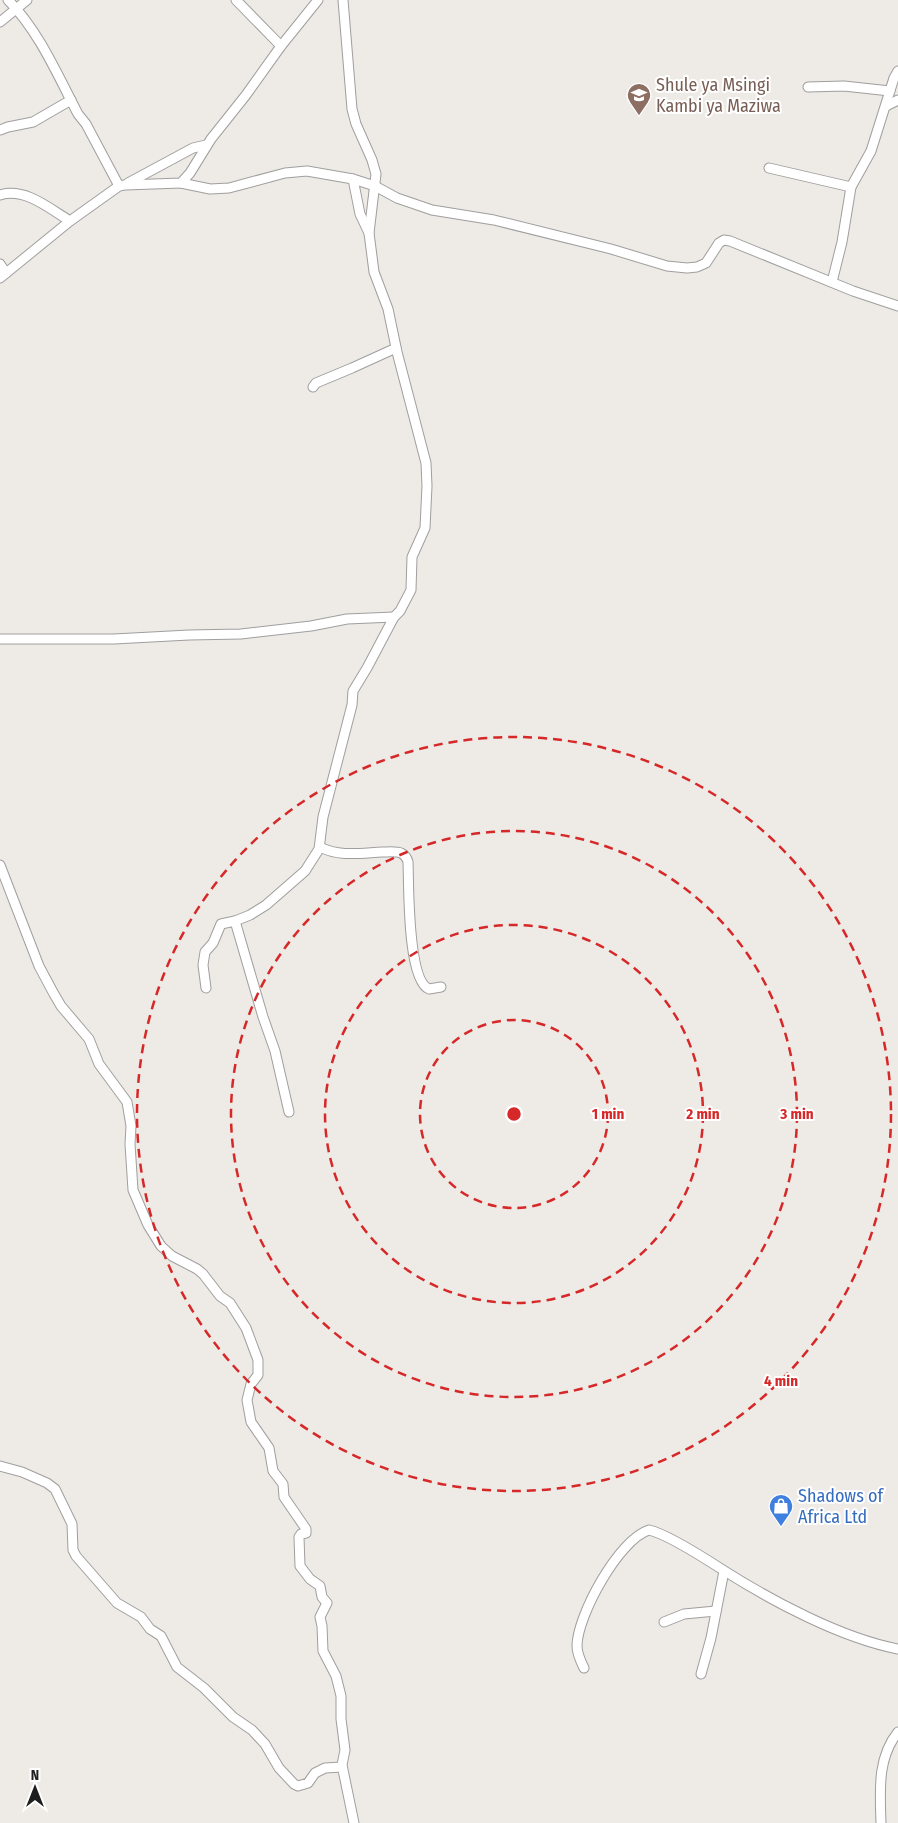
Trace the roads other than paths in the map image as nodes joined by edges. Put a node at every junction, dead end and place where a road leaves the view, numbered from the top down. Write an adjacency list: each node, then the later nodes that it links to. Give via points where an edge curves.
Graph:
1 (8, 0): 6 (street)
2 (27, 0): 6 (street)
3 (236, 0): 8 (street)
4 (318, 0): 8 (street)
5 (343, 0): 21 (street, via 352,109 372,160)
6 (17, 9): 7 (street); 12 (street)
7 (0, 22)
8 (281, 46): 16 (street)
9 (898, 71): 11 (street)
10 (808, 87): 11 (street, via 844,86)
11 (890, 92): 14 (street)
12 (71, 100): 15 (street, via 34,122); 20 (street)
13 (898, 100): 14 (street)
14 (886, 106): 22 (street, via 871,151)
15 (0, 130)
16 (206, 145): 19 (street); 20 (street, via 193,148)
17 (770, 168): 22 (street)
18 (353, 179): 19 (street, via 308,171 285,173 229,188 210,189); 21 (street); 25 (street, via 360,214)
19 (181, 183): 20 (street)
20 (122, 185): 24 (street)
21 (375, 186): 25 (street); 28 (street, via 397,198 432,210 494,220 667,266 697,268 706,263 719,243 730,241)
22 (851, 187): 28 (street)
23 (0, 195): 24 (street, via 21,194)
24 (70, 221): 27 (street)
25 (369, 233): 30 (street, via 374,272 388,309)
26 (0, 264): 27 (street)
27 (3, 276)
28 (832, 282): 29 (street)
29 (898, 306)
30 (396, 348): 31 (street); 32 (street, via 426,463 427,486 425,528 411,563 412,587 400,612)
31 (313, 387)
32 (394, 617): 33 (street, via 348,619 241,634); 34 (street, via 353,690 323,817)
33 (0, 639)
34 (320, 847): 36 (street, via 305,871 289,885 257,910); 37 (street, via 338,853 404,854 408,862 412,954 423,985 429,989)
35 (0, 864): 48 (street, via 50,987 61,1006 89,1039 99,1064 127,1102 133,1190 148,1225 172,1256 197,1269 230,1303 256,1350 258,1376 251,1384 247,1408 252,1425 268,1448 274,1474 283,1483 284,1497 307,1530 299,1538 300,1566 310,1580 320,1586 327,1603 320,1617 322,1646 341,1696 345,1750)
36 (235, 921): 38 (street, via 222,924 205,952); 39 (street, via 276,1051)
37 (441, 987)
38 (206, 988)
39 (289, 1112)
40 (0, 1466): 48 (street, via 22,1472 55,1490 74,1530 73,1550 76,1556 117,1603 141,1617 150,1629 161,1636 177,1667 252,1730 290,1780 298,1786 303,1785 319,1770)
41 (724, 1571): 42 (street); 44 (street, via 789,1608 850,1634); 45 (street, via 653,1531 642,1532 614,1562 587,1607 577,1647)
42 (716, 1611): 43 (street, via 684,1614); 46 (street)
43 (664, 1622)
44 (898, 1649)
45 (584, 1668)
46 (701, 1674)
47 (898, 1732): 50 (street, via 887,1749 882,1766)
48 (342, 1768): 49 (street)
49 (354, 1823)
50 (881, 1823)

